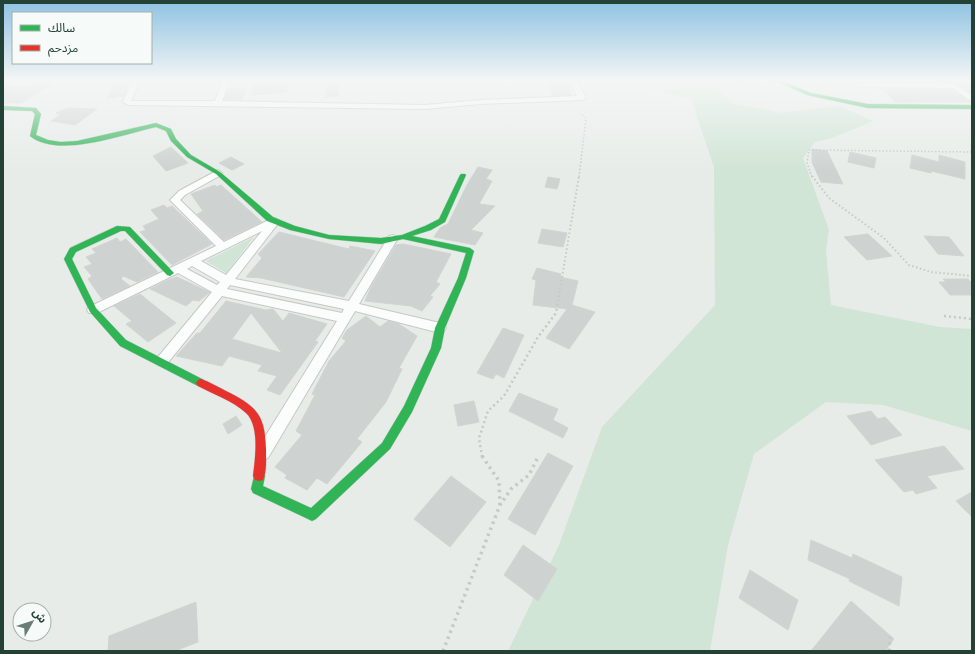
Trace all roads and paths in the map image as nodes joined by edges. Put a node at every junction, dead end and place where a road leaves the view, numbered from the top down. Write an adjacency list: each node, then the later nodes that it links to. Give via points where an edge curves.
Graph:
1 (36, 111): 4 (street, via 38,114 33,136 41,141 61,144 94,140 144,127 160,126 169,130 173,140 189,156)
2 (580, 113): 23 (path, via 586,118 581,165 556,314 538,337 504,396 488,411 479,438 482,457 498,481)
3 (972, 152): 11 (path, via 820,149 809,150 807,164 815,181 831,199 884,238 909,264 923,270)
4 (218, 173): 6 (street); 8 (street, via 182,193 175,200)
5 (463, 175): 7 (street, via 442,220 428,228)
6 (275, 222): 7 (street, via 329,237 381,241); 8 (street); 12 (street)
7 (398, 238): 14 (street); 19 (street, via 470,251 462,278)
8 (223, 247): 9 (street)
9 (194, 262): 10 (street); 12 (street)
10 (175, 271): 13 (street); 15 (street); 15 (street, via 127,229 120,228 73,250 68,259)
11 (972, 276)
12 (227, 281): 13 (street); 14 (street)
13 (219, 291): 17 (street); 20 (street)
14 (352, 306): 17 (street); 19 (street)
15 (93, 310): 20 (street, via 123,343)
16 (944, 316): 18 (path)
17 (345, 318): 21 (street)
18 (972, 319)
19 (440, 328): 21 (street, via 436,348 408,409 386,446 312,516 257,489)
20 (162, 362): 21 (street, via 251,411 259,429)
21 (261, 456)
22 (538, 458): 23 (path, via 529,475 510,489)
23 (500, 505): 25 (path)
24 (890, 637): 26 (path)
25 (443, 651)
26 (888, 651)

